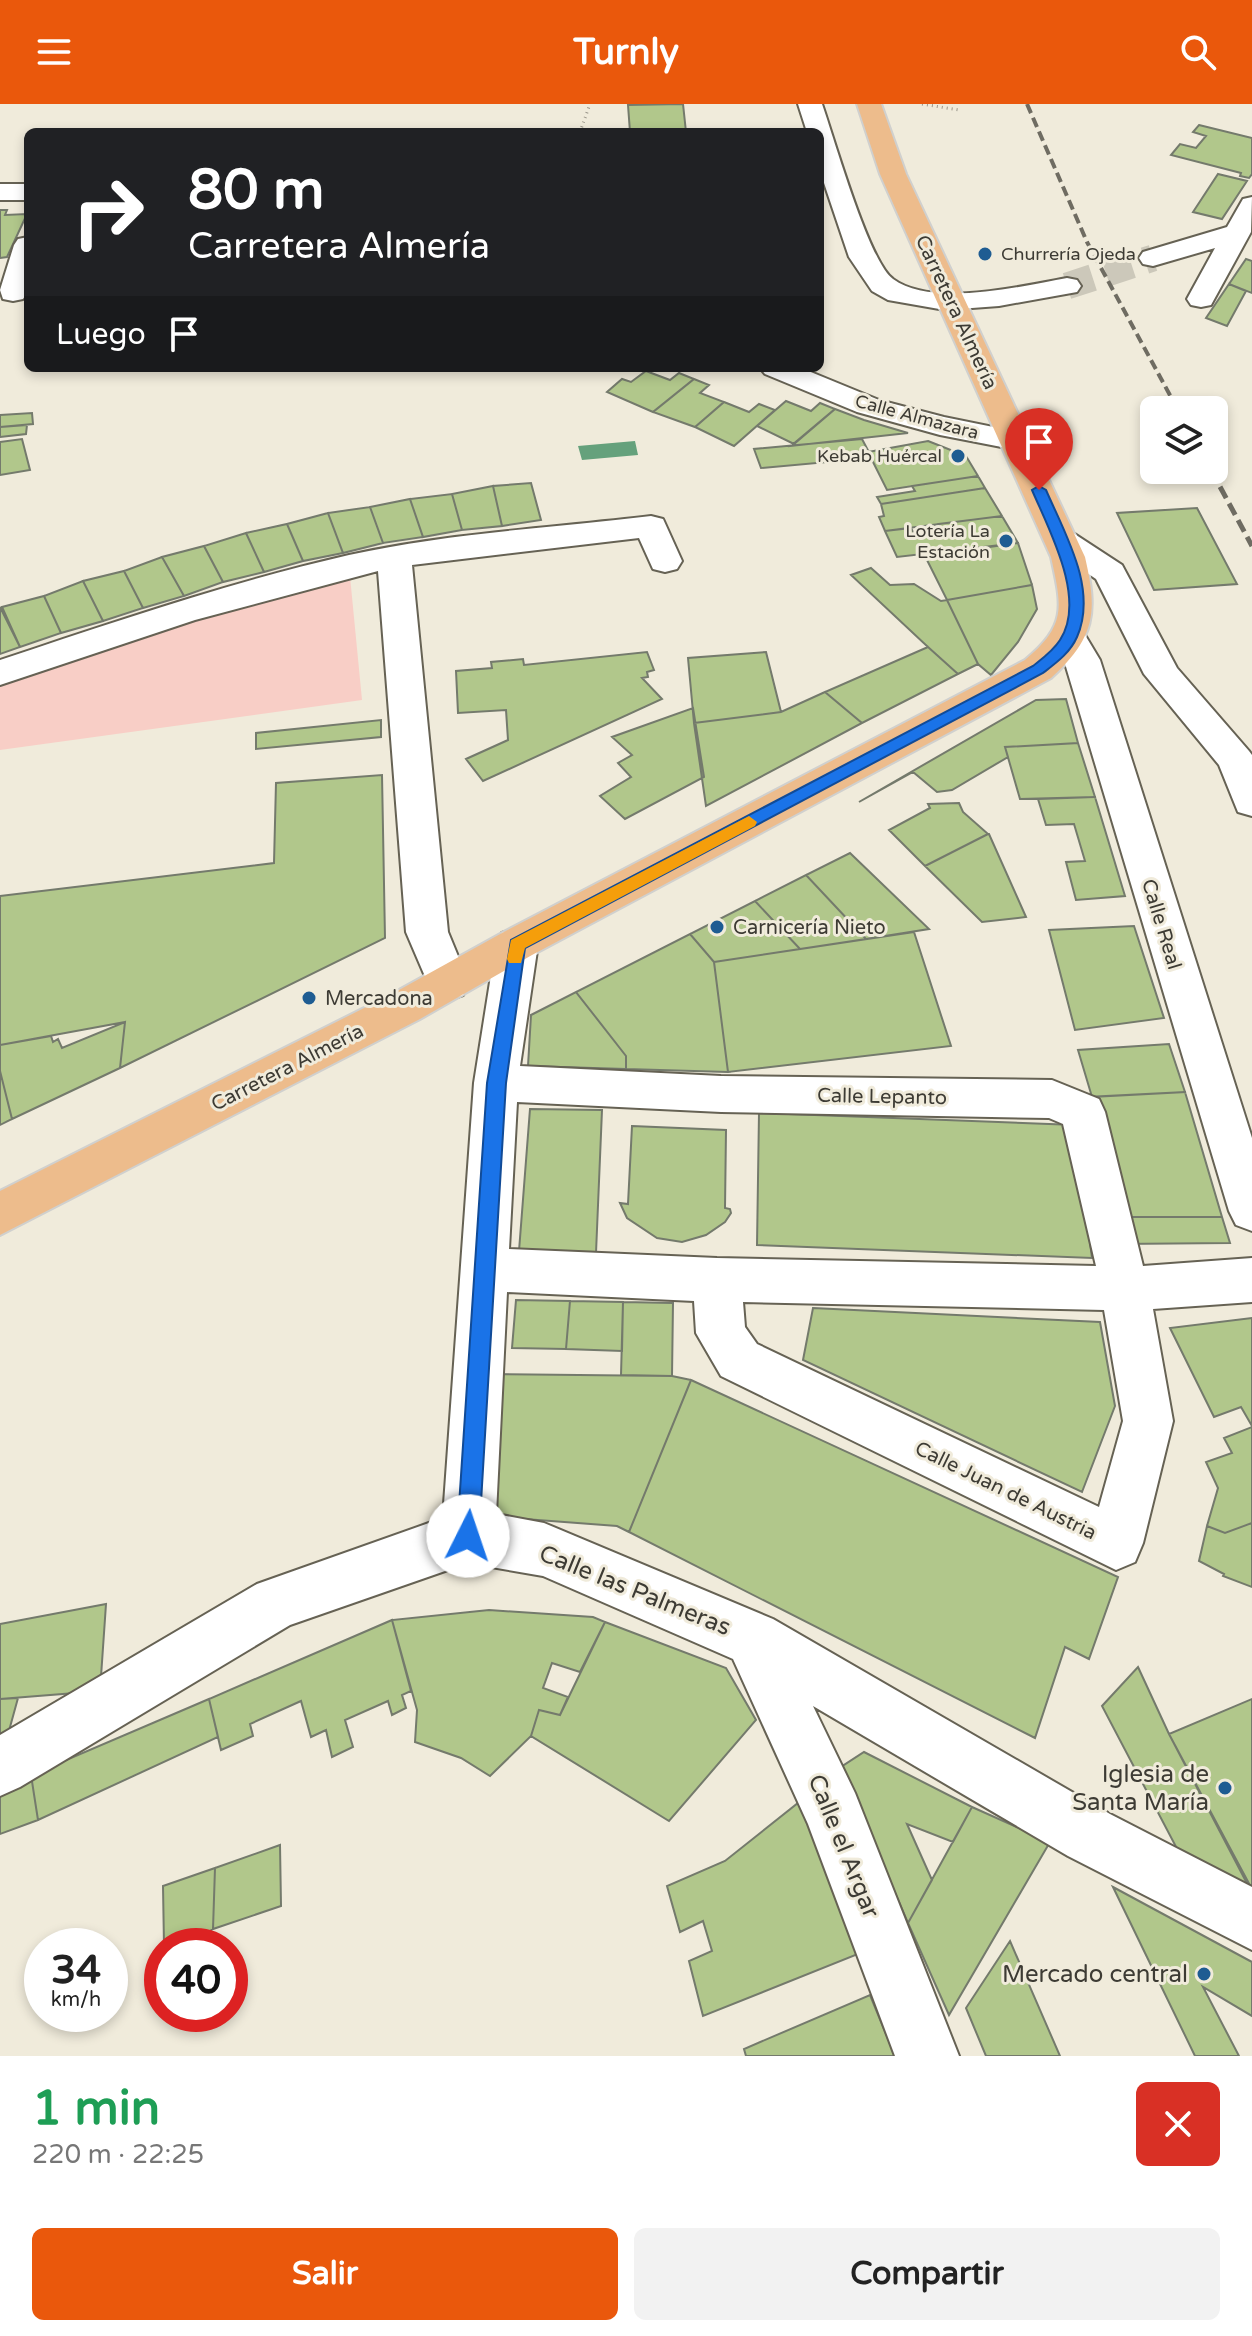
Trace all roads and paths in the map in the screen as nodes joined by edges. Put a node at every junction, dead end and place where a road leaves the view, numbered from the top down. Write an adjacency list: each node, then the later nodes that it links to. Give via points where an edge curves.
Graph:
1 (590, 104): 6 (path)
2 (810, 104): 7 (street)
3 (869, 104): 18 (main road, Carretera Almería, via 893,174)
4 (922, 104): 5 (path)
5 (959, 110)
6 (581, 128)
7 (818, 128)
8 (824, 144): 18 (street, via 868,268 883,286 904,296)
9 (0, 192): 10 (street)
10 (24, 192)
11 (1252, 205): 12 (street)
12 (1238, 232): 14 (street); 17 (street)
13 (24, 258): 16 (street)
14 (1153, 258)
15 (1067, 286): 18 (street)
16 (13, 293)
17 (1201, 299)
18 (952, 300): 20 (main road, Carretera Almería)
19 (785, 372): 20 (street, Calle Almazara, via 868,406)
20 (1017, 441): 21 (main road, Carretera Almería)
21 (1061, 540): 24 (main road, Carretera Almería, via 1078,608); 26 (street, via 1110,573 1162,674 1236,760)
22 (394, 557): 23 (street, via 651,526); 25 (street, via 183,612); 28 (street, via 427,932)
23 (665, 561)
24 (1070, 638): 27 (main road, Carretera Almería, via 1038,669); 30 (street, Calle Real, via 1082,660)
25 (0, 673)
26 (1252, 802)
27 (517, 944): 28 (main road, Carretera Almería); 29 (street)
28 (448, 983): 31 (main road, Carretera Almería)
29 (496, 1083): 32 (street); 35 (street, Calle Lepanto, via 721,1094 1052,1099 1083,1112)
30 (1252, 1211)
31 (0, 1214)
32 (486, 1269): 33 (street); 36 (street)
33 (717, 1280): 35 (street); 35 (street, Calle Juan de Austria, via 721,1333 739,1360 1116,1543 1148,1421)
34 (1252, 1280): 35 (street)
35 (1125, 1289)
36 (468, 1536): 37 (street, Calle las Palmeras, via 544,1550); 38 (street, Calle las Palmeras, via 276,1603)
37 (753, 1639): 39 (street, Calle las Palmeras, via 1089,1835); 40 (street, Calle el Argar, via 834,1814)
38 (0, 1767)
39 (1252, 1920)
40 (927, 2056)

